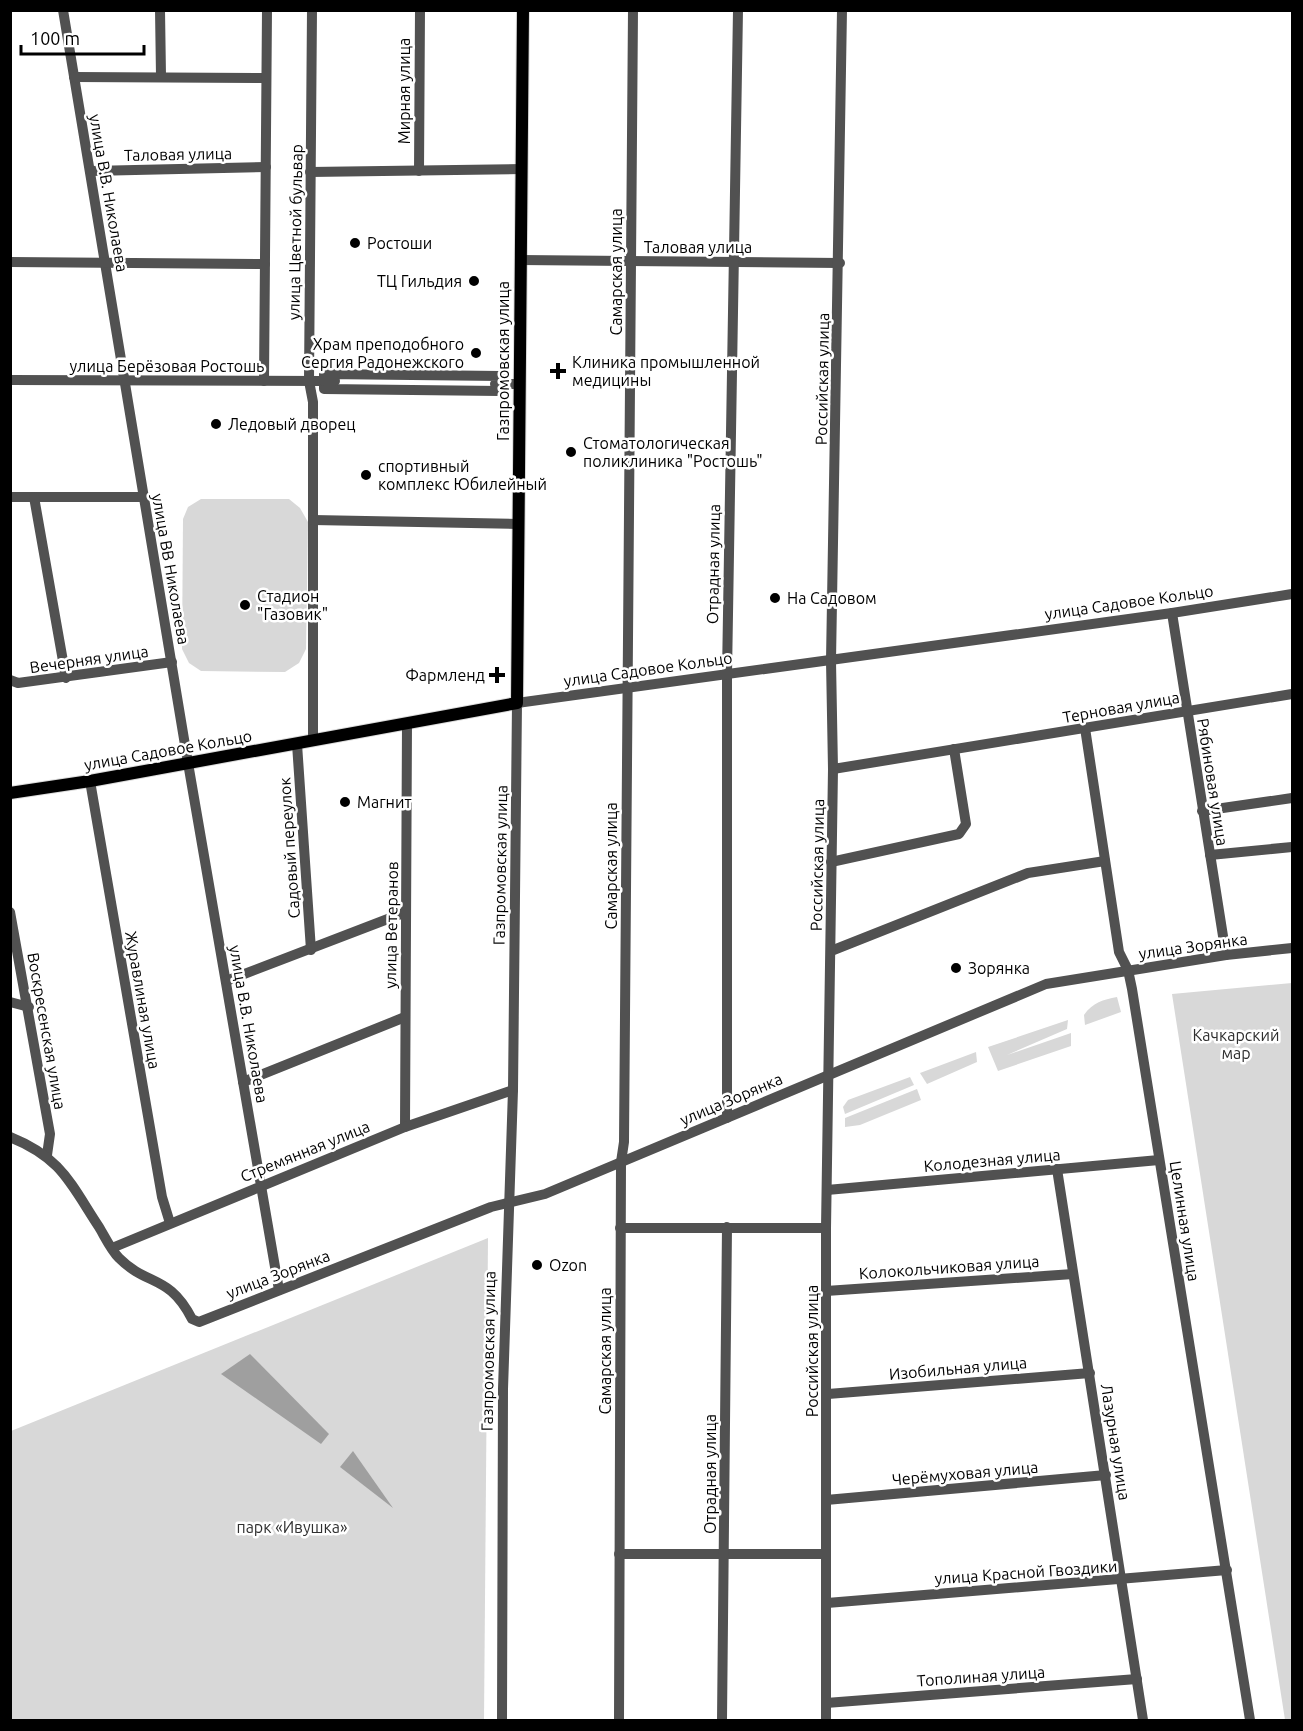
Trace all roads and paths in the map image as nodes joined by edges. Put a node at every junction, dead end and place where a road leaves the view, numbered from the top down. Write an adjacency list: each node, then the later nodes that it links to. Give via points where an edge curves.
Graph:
1 (63, 10): 11 (street, улица В.В. Николаева)
2 (160, 10): 10 (street)
3 (267, 10): 12 (street, улица Цветной бульвар)
4 (312, 10): 17 (street, улица Цветной бульвар)
5 (420, 10): 16 (street, Мирная улица)
6 (523, 10): 14 (main road, Газпромовская улица)
7 (633, 10): 22 (street, Самарская улица)
8 (738, 10): 19 (street, Отрадная улица)
9 (843, 10): 23 (street, Российская улица)
10 (160, 76): 11 (street); 12 (street)
11 (74, 77): 15 (street, улица В.В. Николаева)
12 (266, 78): 13 (street, улица Цветной бульвар)
13 (266, 167): 15 (street, Таловая улица); 24 (street, улица Цветной бульвар)
14 (522, 170): 16 (street); 18 (main road, Газпромовская улица)
15 (91, 171): 21 (street, улица В.В. Николаева)
16 (419, 171): 17 (street)
17 (310, 172): 34 (street, улица Цветной бульвар)
18 (520, 260): 22 (street, Таловая улица); 37 (main road, Газпромовская улица)
19 (732, 261): 22 (street, Таловая улица); 23 (street, Таловая улица); 53 (street, Отрадная улица)
20 (10, 262): 21 (street)
21 (106, 262): 24 (street); 32 (street, улица В.В. Николаева)
22 (631, 262): 56 (street, Самарская улица)
23 (840, 263): 51 (street, Российская улица)
24 (265, 264): 33 (street, улица Цветной бульвар)
25 (367, 375): 26 (street, улица Берёзовая Ростошь); 35 (street, улица Берёзовая Ростошь); 38 (street)
26 (384, 375): 27 (street, улица Берёзовая Ростошь); 39 (street)
27 (403, 375): 28 (street, улица Берёзовая Ростошь); 40 (street)
28 (424, 375): 29 (street, улица Берёзовая Ростошь); 41 (street)
29 (442, 376): 30 (street, улица Берёзовая Ростошь); 42 (street)
30 (459, 376): 36 (street, улица Берёзовая Ростошь); 43 (street)
31 (10, 380): 32 (street, улица Берёзовая Ростошь)
32 (125, 380): 33 (street, улица Берёзовая Ростошь); 46 (street, улица ВВ Николаева)
33 (264, 381): 34 (street, улица Берёзовая Ростошь)
34 (309, 381): 35 (street, улица Берёзовая Ростошь); 47 (street, улица Цветной бульвар, via 313,402)
35 (332, 382): 38 (street, улица Берёзовая Ростошь)
36 (493, 384): 37 (street, улица Берёзовая Ростошь); 43 (street, улица Берёзовая Ростошь)
37 (519, 384): 48 (main road, Газпромовская улица)
38 (367, 390): 39 (street, улица Берёзовая Ростошь)
39 (384, 390): 40 (street, улица Берёзовая Ростошь)
40 (403, 390): 41 (street, улица Берёзовая Ростошь)
41 (424, 390): 42 (street, улица Берёзовая Ростошь)
42 (442, 391): 43 (street, улица Берёзовая Ростошь)
43 (459, 391)
44 (10, 497): 45 (street)
45 (34, 497): 46 (street); 54 (street)
46 (144, 497): 52 (street, улица ВВ Николаева)
47 (313, 520): 48 (street); 62 (street, улица Цветной бульвар)
48 (518, 524): 58 (main road, Газпромовская улица)
49 (1293, 594): 50 (street, улица Садовое Кольцо)
50 (1172, 613): 51 (street, улица Садовое Кольцо); 59 (street, Рябиновая улица)
51 (831, 661): 53 (street, улица Садовое Кольцо); 66 (street, Российская улица)
52 (172, 662): 54 (street, Вечерняя улица); 65 (street, улица ВВ Николаева)
53 (727, 674): 56 (street, улица Садовое Кольцо); 89 (street, Отрадная улица)
54 (66, 678): 55 (street, Вечерняя улица)
55 (10, 681)
56 (627, 690): 58 (street, улица Садовое Кольцо); 94 (street, Самарская улица)
57 (1293, 694): 59 (street, Терновая улица)
58 (517, 703): 60 (main road, улица Садовое Кольцо); 88 (street, Газпромовская улица)
59 (1186, 711): 61 (street, Терновая улица); 70 (street, Рябиновая улица)
60 (407, 723): 62 (main road, улица Садовое Кольцо); 76 (street, улица Ветеранов)
61 (1085, 728): 64 (street, Терновая улица); 73 (street, Целинная улица)
62 (313, 741): 63 (main road, улица Садовое Кольцо)
63 (297, 744): 65 (main road, улица Садовое Кольцо); 78 (street, Садовый переулок)
64 (954, 749): 66 (street, Терновая улица); 74 (street, via 966,824 959,834)
65 (188, 763): 67 (main road, улица Садовое Кольцо); 82 (street, улица В.В. Николаева)
66 (833, 769): 74 (street, Российская улица)
67 (90, 781): 68 (main road, улица Садовое Кольцо); 99 (street, Журавлиная улица, via 162,1197)
68 (10, 792)
69 (1293, 798): 70 (street)
70 (1202, 812): 72 (street, Рябиновая улица)
71 (1293, 847): 72 (street)
72 (1210, 855): 80 (street, Рябиновая улица)
73 (1105, 861): 79 (street, via 1028,873); 81 (street, Целинная улица, via 1119,952)
74 (831, 862): 79 (street, Российская улица)
75 (10, 912): 84 (street, Воскресенская улица)
76 (406, 912): 78 (street); 85 (street, улица Ветеранов)
77 (1293, 948): 80 (street, улица Зорянка)
78 (311, 950): 82 (street)
79 (831, 951): 86 (street, Российская улица)
80 (1226, 955): 81 (street, улица Зорянка)
81 (1128, 970): 86 (street, улица Зорянка, via 1046,984); 93 (street, Целинная улица)
82 (226, 981): 87 (street, улица В.В. Николаева)
83 (10, 1002): 84 (street)
84 (29, 1007): 92 (street, Воскресенская улица, via 50,1134)
85 (405, 1017): 87 (street); 90 (street, улица Ветеранов)
86 (828, 1074): 89 (street, улица Зорянка); 97 (street, Российская улица)
87 (243, 1082): 96 (street, улица В.В. Николаева)
88 (513, 1090): 90 (street, Стремянная улица); 98 (street, Газпромовская улица)
89 (727, 1118): 94 (street, улица Зорянка)
90 (405, 1127): 96 (street, Стремянная улица)
91 (10, 1137): 92 (street)
92 (47, 1155): 103 (street, via 58,1165)
93 (1160, 1160): 95 (street, Колодезная улица); 114 (street, Целинная улица)
94 (621, 1162): 98 (street, улица Зорянка, via 545,1194); 101 (street, Самарская улица)
95 (1057, 1169): 97 (street, Колодезная улица); 104 (street, Лазурная улица)
96 (261, 1185): 99 (street, Стремянная улица); 105 (street, улица В.В. Николаева)
97 (827, 1190): 102 (street, Российская улица)
98 (510, 1203): 105 (street, улица Зорянка); 119 (street, Газпромовская улица, via 503,1389)
99 (170, 1223): 103 (street, Стремянная улица)
100 (727, 1227): 101 (street); 102 (street); 111 (street, Отрадная улица)
101 (620, 1228): 112 (street, Самарская улица)
102 (826, 1228): 106 (street, Российская улица)
103 (112, 1248): 105 (street, улица Зорянка, via 123,1262 169,1287 182,1300 192,1320 199,1322)
104 (1073, 1274): 106 (street, Колокольчиковая улица); 107 (street, Лазурная улица)
105 (279, 1290)
106 (826, 1291): 108 (street, Российская улица)
107 (1090, 1373): 108 (street, Изобильная улица); 109 (street, Лазурная улица)
108 (828, 1394): 110 (street, Российская улица)
109 (1106, 1475): 110 (street, Черёмуховая улица); 115 (street, Лазурная улица)
110 (826, 1500): 113 (street, Российская улица)
111 (724, 1553): 112 (street); 113 (street); 121 (street, Отрадная улица)
112 (619, 1554): 120 (street, Самарская улица)
113 (826, 1554): 116 (street, Российская улица)
114 (1227, 1570): 115 (street, улица Красной Гвоздики); 124 (street, Целинная улица)
115 (1122, 1580): 116 (street, улица Красной Гвоздики); 117 (street, Лазурная улица)
116 (827, 1603): 118 (street, Российская улица)
117 (1137, 1679): 118 (street, Тополиная улица); 123 (street, Лазурная улица)
118 (826, 1703): 122 (street, Российская улица)
119 (502, 1720)
120 (619, 1720)
121 (722, 1720)
122 (826, 1720)
123 (1143, 1720)
124 (1250, 1720)

